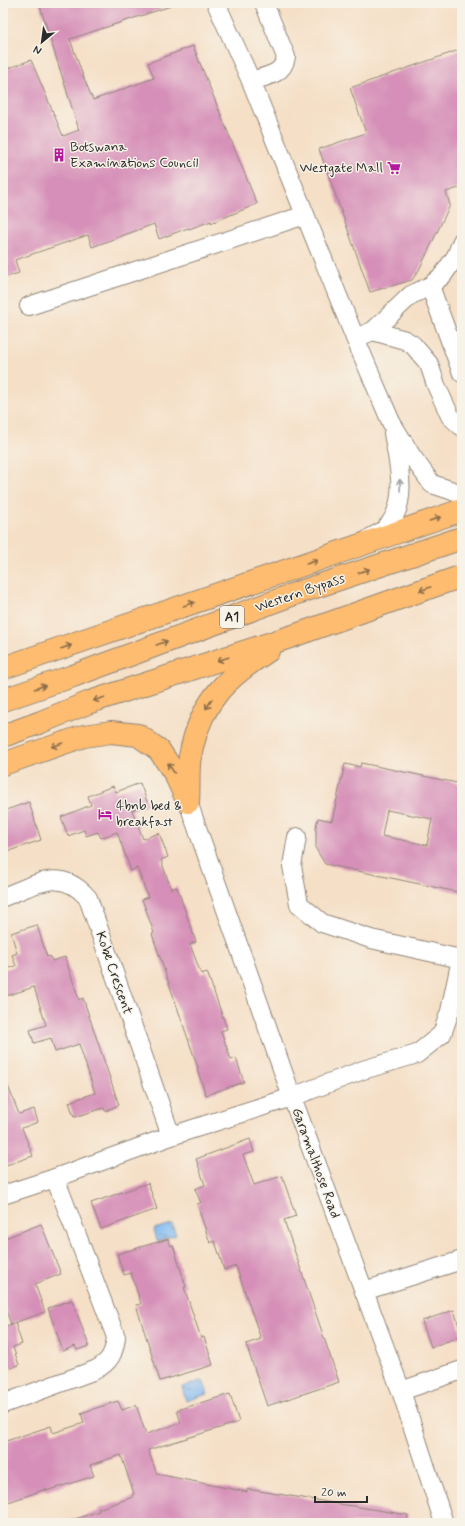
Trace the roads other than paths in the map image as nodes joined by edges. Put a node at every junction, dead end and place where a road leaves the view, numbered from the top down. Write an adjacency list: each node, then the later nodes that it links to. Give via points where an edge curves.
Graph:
1 (216, 3): 3 (street)
2 (264, 3): 3 (street, via 286,57 285,65 278,73)
3 (251, 81): 4 (street)
4 (305, 215): 7 (street); 9 (street)
5 (462, 241): 6 (street, via 456,256 443,275)
6 (430, 286): 8 (street, via 411,295); 10 (street)
7 (29, 306)
8 (373, 331): 9 (street); 12 (street, via 405,340 413,345 429,364 450,416)
9 (355, 338): 11 (street)
10 (462, 373)
11 (391, 422): 13 (street, via 432,484); 16 (street, one-way to 11, via 386,529 399,507 400,486)
12 (462, 427)
13 (462, 494)
14 (462, 510): 16 (main road, one-way to 14)
15 (462, 538): 20 (main road, Western Bypass / A1, one-way to 15, via 297,593)
16 (357, 546): 19 (main road, one-way to 16)
17 (462, 576): 18 (main road, one-way to 18)
18 (293, 636): 21 (main road, one-way to 21, via 90,702); 25 (main road, one-way to 25, via 251,662 229,680 207,705 196,729 189,764)
19 (3, 668)
20 (3, 700)
21 (41, 722): 22 (main road); 23 (main road)
22 (3, 736)
23 (3, 742)
24 (3, 764): 25 (main road, one-way to 24, via 175,774 159,750 138,735 111,732 84,736)
25 (188, 802): 28 (street, Garamalthose Road)
26 (297, 837): 28 (street, via 292,866 300,904 322,923 371,939 461,959 450,1011 442,1034 417,1054 363,1070)
27 (3, 897): 29 (street, Kobe Crescent, via 50,879 72,885 88,898)
28 (292, 1097): 29 (street); 33 (street, Garamalthose Road)
29 (171, 1136): 30 (street)
30 (55, 1178): 31 (street); 36 (street, via 116,1337 115,1346 112,1356 105,1365)
31 (3, 1195)
32 (462, 1260): 33 (street)
33 (364, 1291): 35 (street, Garamalthose Road)
34 (462, 1370): 35 (street)
35 (401, 1391): 37 (street, Garamalthose Road)
36 (3, 1404)
37 (444, 1523)

